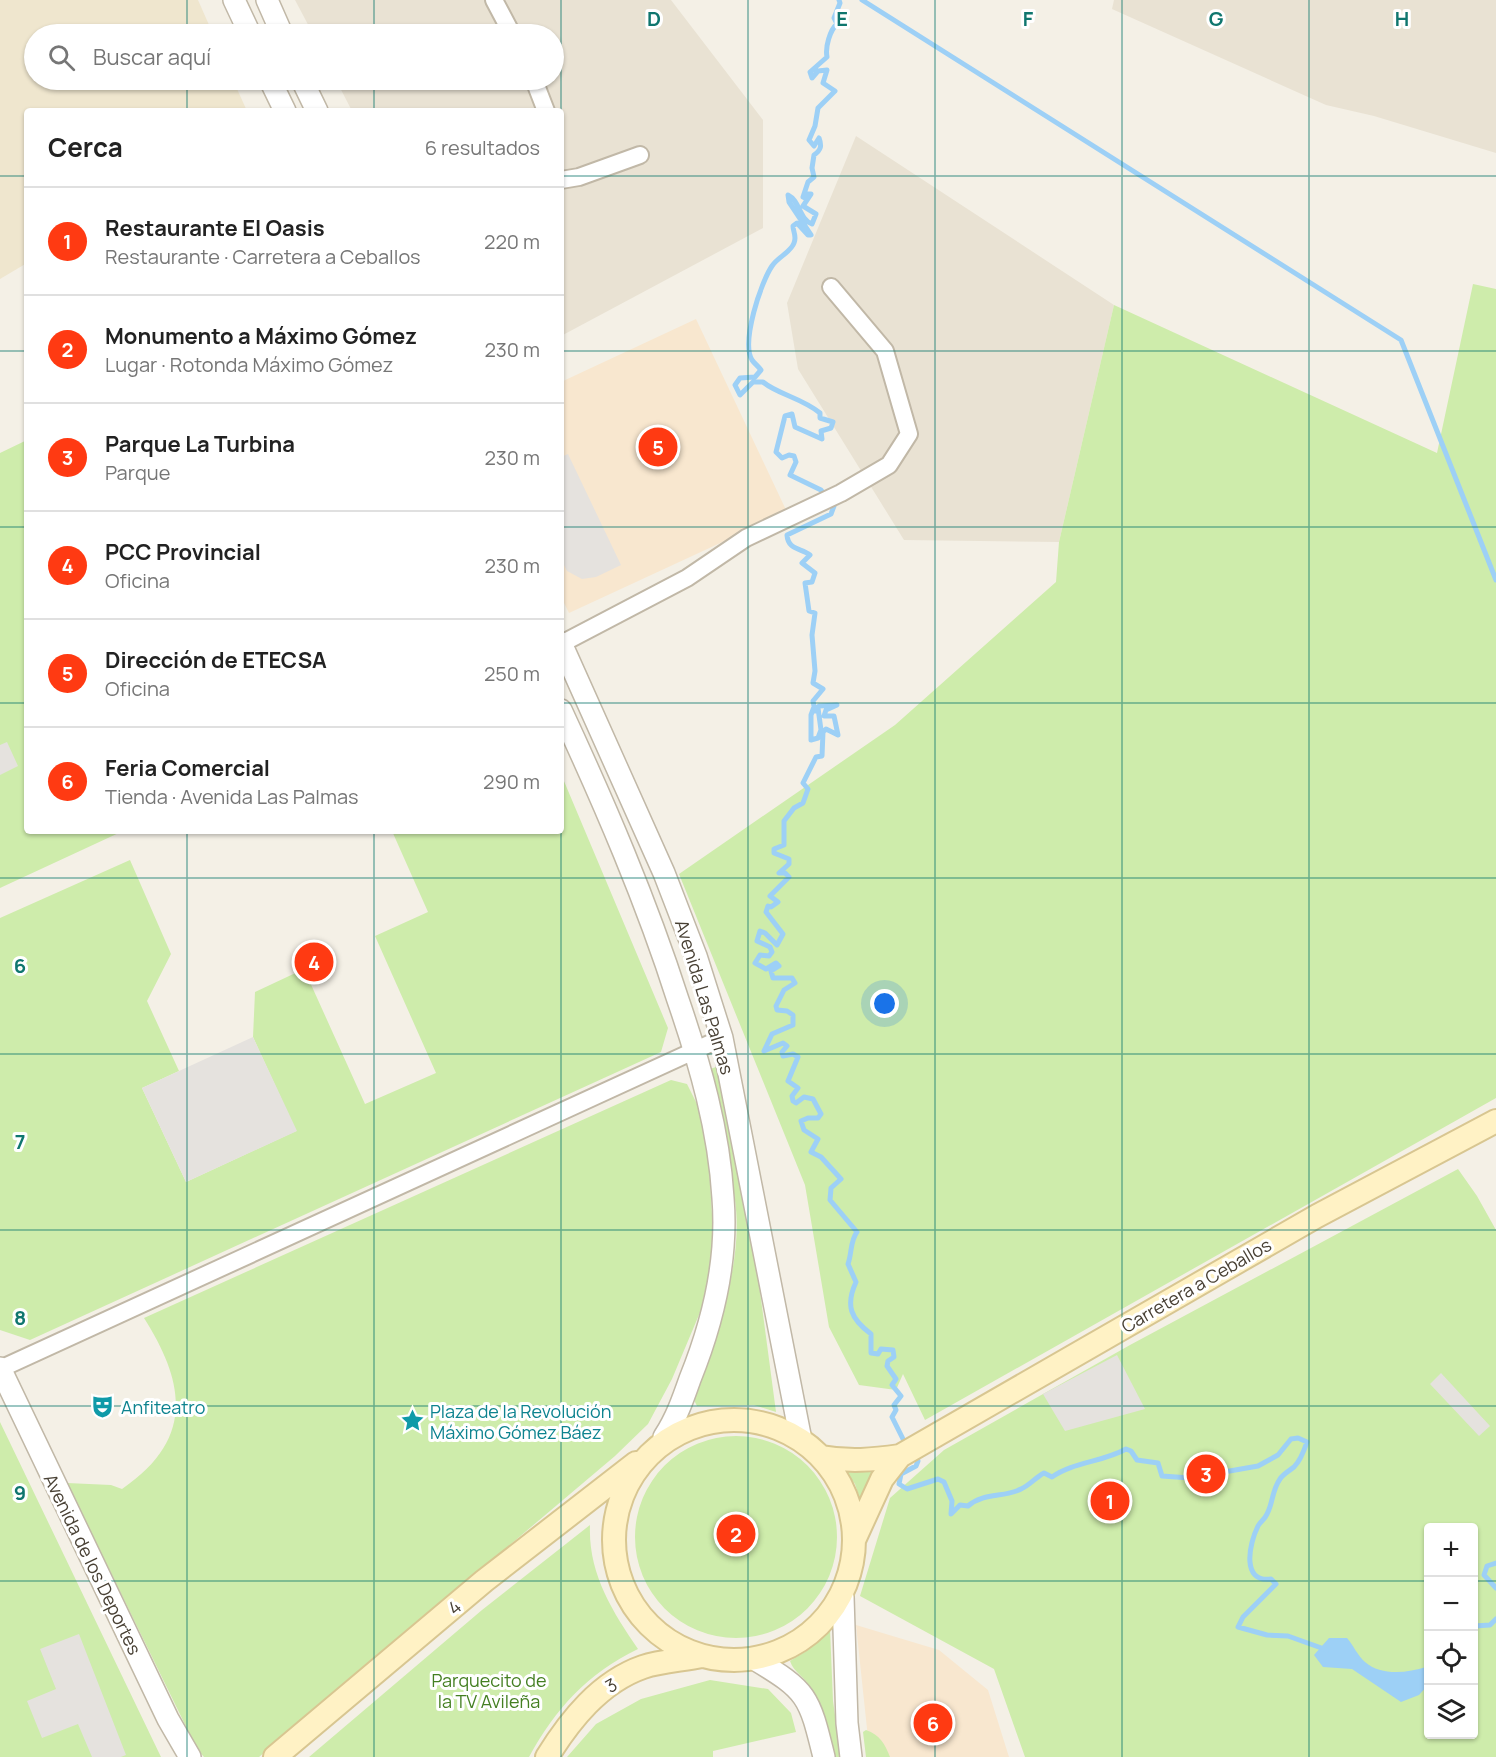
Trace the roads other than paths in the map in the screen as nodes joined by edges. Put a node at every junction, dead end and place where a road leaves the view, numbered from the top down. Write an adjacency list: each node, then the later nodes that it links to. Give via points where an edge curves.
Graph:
1 (259, 0): 4 (street)
2 (267, 0): 6 (street)
3 (494, 0): 7 (street)
4 (236, 5): 5 (street)
5 (245, 24)
6 (278, 24)
7 (507, 24)
8 (275, 90): 11 (street)
9 (307, 90): 12 (street)
10 (538, 90): 13 (street)
11 (284, 108)
12 (315, 108)
13 (545, 108)
14 (640, 155): 15 (street)
15 (564, 180)
16 (831, 287): 17 (street, via 885,351 909,434 890,465 841,494 746,538 687,578)
17 (564, 642)
18 (564, 651): 20 (street, Avenida Las Palmas, via 664,873)
19 (564, 717): 21 (street, Avenida Las Palmas, via 638,884)
20 (722, 1038): 21 (street); 25 (street, Avenida Las Palmas)
21 (695, 1051): 23 (street); 24 (street, Avenida Las Palmas, via 718,1155 724,1238 711,1323)
22 (1496, 1121): 26 (main road, Carretera a Ceballos, via 1317,1216)
23 (0, 1369): 33 (street, Avenida de los Deportes, via 173,1730)
24 (664, 1437): 25 (main road, via 715,1421 760,1422); 28 (main road)
25 (801, 1440): 27 (main road)
26 (900, 1456): 27 (main road, Carretera a Ceballos, via 869,1460); 29 (main road, Carretera a Ceballos, via 882,1479)
27 (821, 1457): 29 (main road, via 838,1479 849,1504)
28 (638, 1462): 31 (main road, via 619,1502 613,1534 616,1567 627,1597 646,1623 672,1644); 34 (main road, 4, via 484,1581)
29 (855, 1538): 30 (main road)
30 (843, 1597): 32 (main road, via 830,1617 810,1634 784,1650); 37 (street)
31 (702, 1656): 32 (main road); 35 (main road, 3, via 642,1667 600,1691 565,1729)
32 (754, 1659): 36 (street, via 792,1682 807,1700)
33 (190, 1757)
34 (275, 1757)
35 (547, 1757)
36 (824, 1757)
37 (851, 1757)

